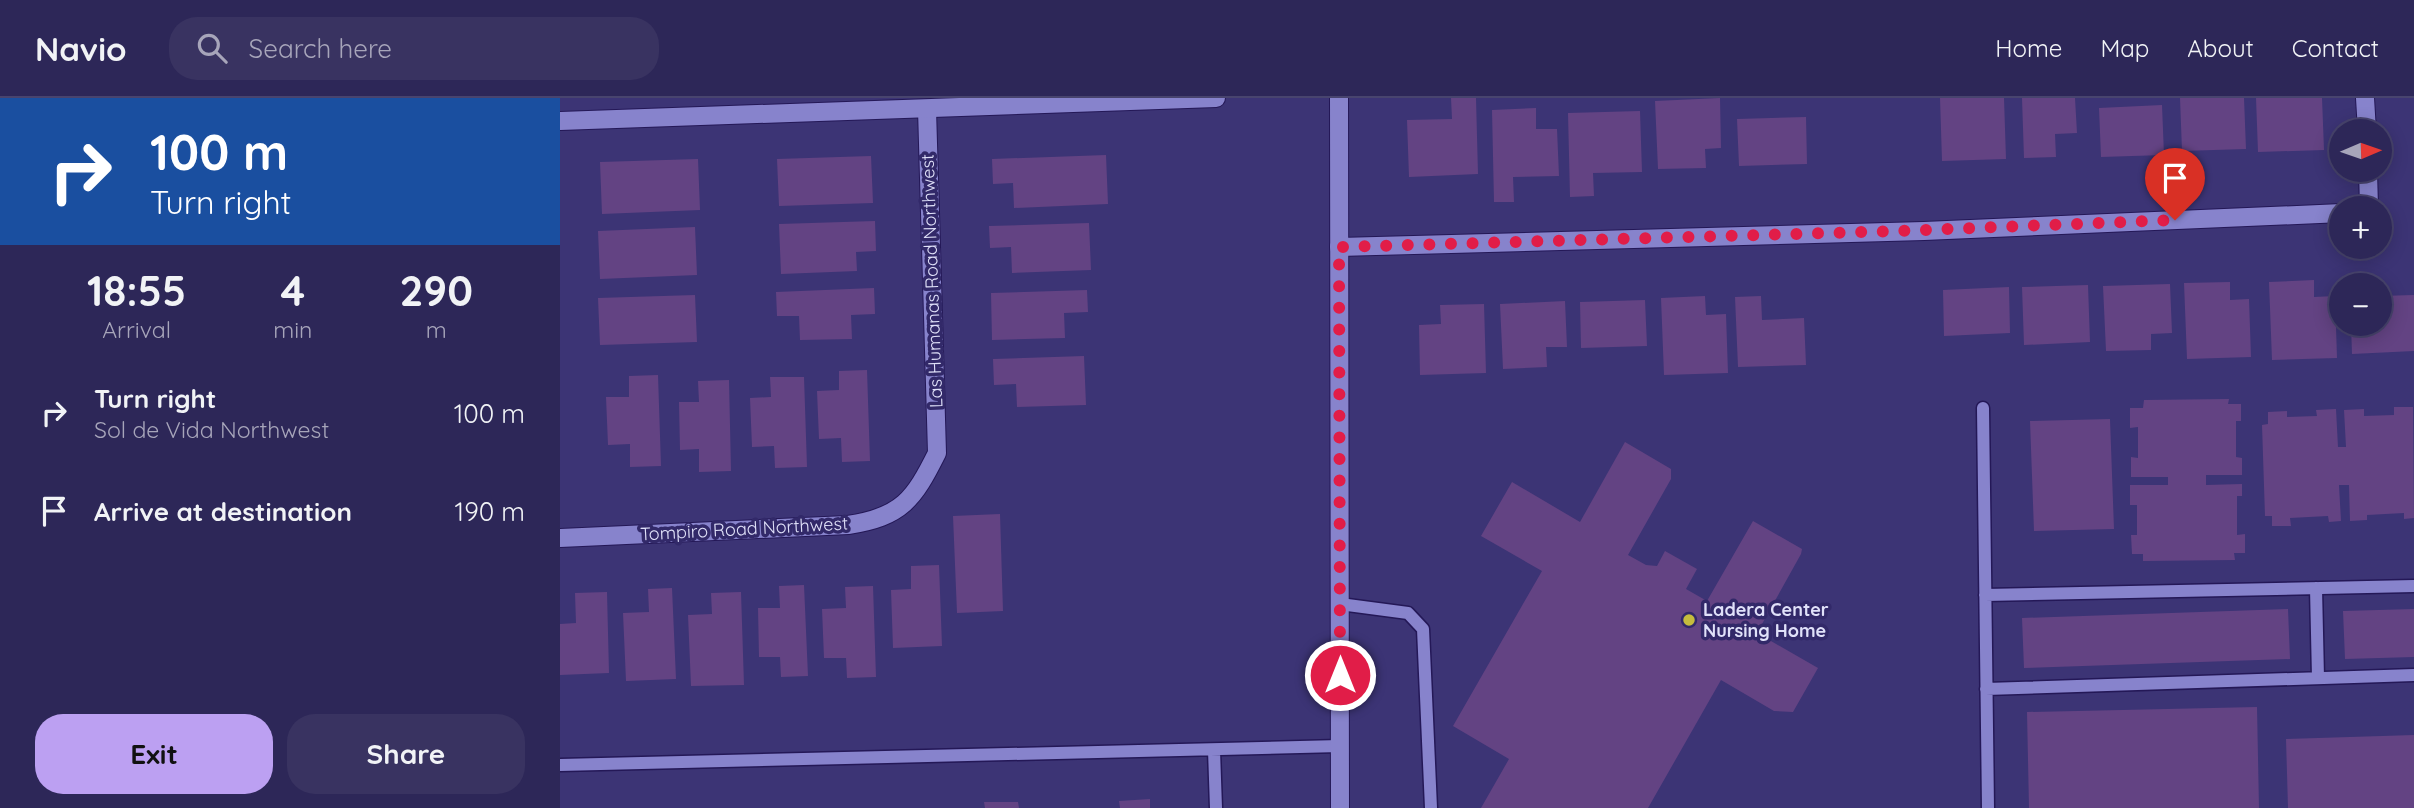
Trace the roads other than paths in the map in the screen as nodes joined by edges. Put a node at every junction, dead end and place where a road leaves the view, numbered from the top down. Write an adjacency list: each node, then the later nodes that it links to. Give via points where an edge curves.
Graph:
1 (1216, 98): 4 (street)
2 (1339, 98): 8 (street)
3 (2365, 98): 5 (street)
4 (927, 109): 6 (street); 10 (street, Las Humanas Road Northwest)
5 (2366, 119)
6 (560, 121)
7 (2329, 214): 8 (street)
8 (1339, 247): 15 (street)
9 (1983, 408): 14 (lane)
10 (937, 453): 11 (street, Tompiro Road Northwest, via 921,485 902,507 873,521)
11 (560, 538)
12 (2414, 586): 13 (lane)
13 (2316, 588): 14 (lane); 17 (lane)
14 (1985, 595): 18 (lane)
15 (1340, 604): 19 (street); 24 (lane, via 1408,613 1423,629)
16 (2414, 675): 17 (lane)
17 (2318, 678): 18 (lane)
18 (1986, 689): 25 (lane)
19 (1340, 746): 20 (lane); 23 (street)
20 (1214, 750): 21 (lane); 22 (lane)
21 (560, 765)
22 (1216, 808)
23 (1340, 808)
24 (1432, 808)
25 (1988, 808)

